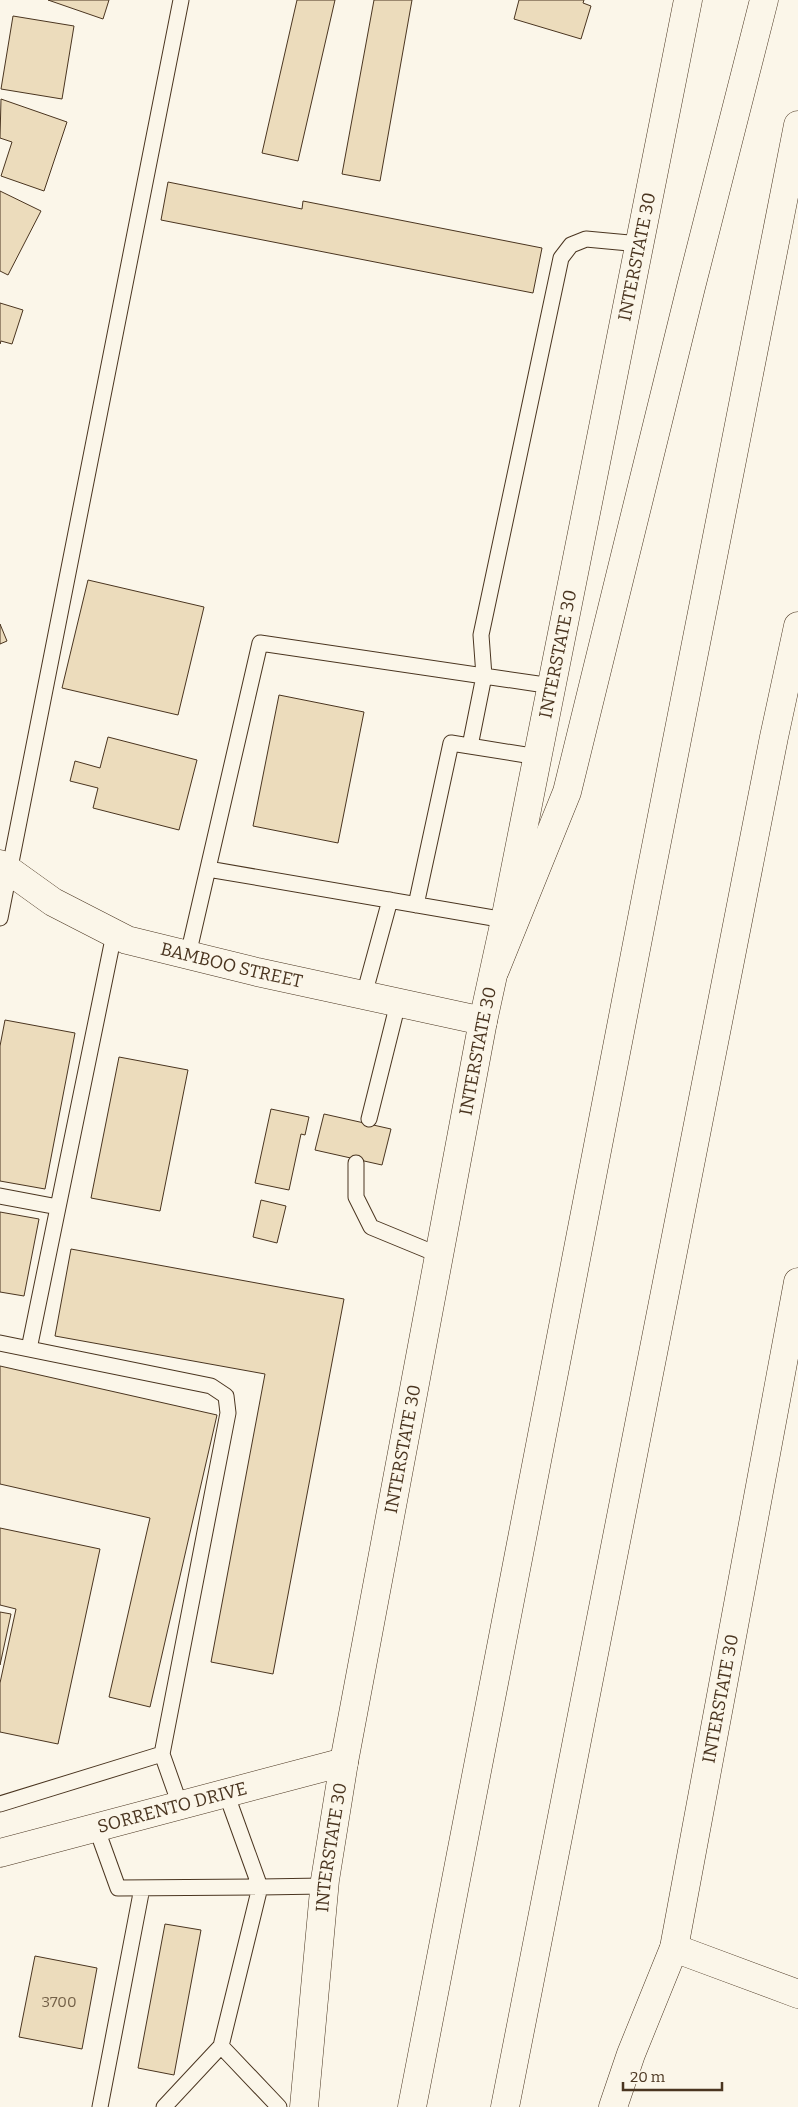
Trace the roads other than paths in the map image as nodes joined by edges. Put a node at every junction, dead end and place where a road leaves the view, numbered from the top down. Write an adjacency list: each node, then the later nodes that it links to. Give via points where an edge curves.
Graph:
1 (181, 0): 11 (lane)
2 (688, 0): 5 (main road, INTERSTATE 30)
3 (764, 0): 19 (main road, via 567,792)
4 (798, 125): 48 (main road)
5 (640, 244): 7 (lane, via 586,238 571,245 561,258 481,635); 8 (main road, INTERSTATE 30)
6 (798, 626): 49 (main road)
7 (484, 676): 8 (lane); 9 (lane); 12 (lane, via 260,643)
8 (552, 686): 10 (main road, INTERSTATE 30)
9 (470, 746): 10 (lane); 14 (lane, via 451,743)
10 (538, 757): 16 (main road, INTERSTATE 30)
11 (5, 868): 15 (lane); 17 (main road, BAMBOO STREET, via 53,902)
12 (208, 869): 13 (lane); 18 (lane)
13 (390, 900): 14 (lane); 20 (lane)
14 (416, 905): 16 (lane)
15 (0, 918)
16 (505, 920): 19 (main road, INTERSTATE 30)
17 (114, 934): 18 (main road, BAMBOO STREET); 26 (lane)
18 (188, 955): 20 (main road, BAMBOO STREET)
19 (495, 970): 22 (main road, INTERSTATE 30)
20 (364, 995): 21 (main road, BAMBOO STREET)
21 (398, 1003): 22 (main road, BAMBOO STREET); 23 (lane)
22 (483, 1021): 27 (main road, INTERSTATE 30)
23 (369, 1119)
24 (356, 1163): 27 (lane, via 356,1197 371,1227)
25 (0, 1196): 26 (lane)
26 (58, 1207): 30 (lane)
27 (439, 1255): 32 (main road, INTERSTATE 30)
28 (798, 1282): 41 (main road, INTERSTATE 30)
29 (0, 1343): 30 (lane)
30 (29, 1350): 31 (lane, via 211,1386 226,1396 228,1413)
31 (162, 1754): 34 (lane); 35 (lane)
32 (344, 1762): 33 (main road, SORRENTO DRIVE); 39 (main road, INTERSTATE 30)
33 (226, 1793): 35 (main road, SORRENTO DRIVE); 38 (lane)
34 (0, 1804)
35 (180, 1805): 36 (main road, SORRENTO DRIVE)
36 (96, 1827): 37 (main road, SORRENTO DRIVE); 40 (lane, via 118,1888)
37 (0, 1853)
38 (260, 1886): 39 (lane); 40 (lane); 43 (lane)
39 (324, 1886): 47 (main road, INTERSTATE 30)
40 (142, 1888): 44 (lane)
41 (674, 1948): 42 (main road); 50 (main road, INTERSTATE 30)
42 (798, 1994)
43 (221, 2046): 45 (lane); 46 (lane)
44 (100, 2107)
45 (164, 2107)
46 (279, 2107)
47 (304, 2107)
48 (412, 2107)
49 (505, 2107)
50 (613, 2107)

